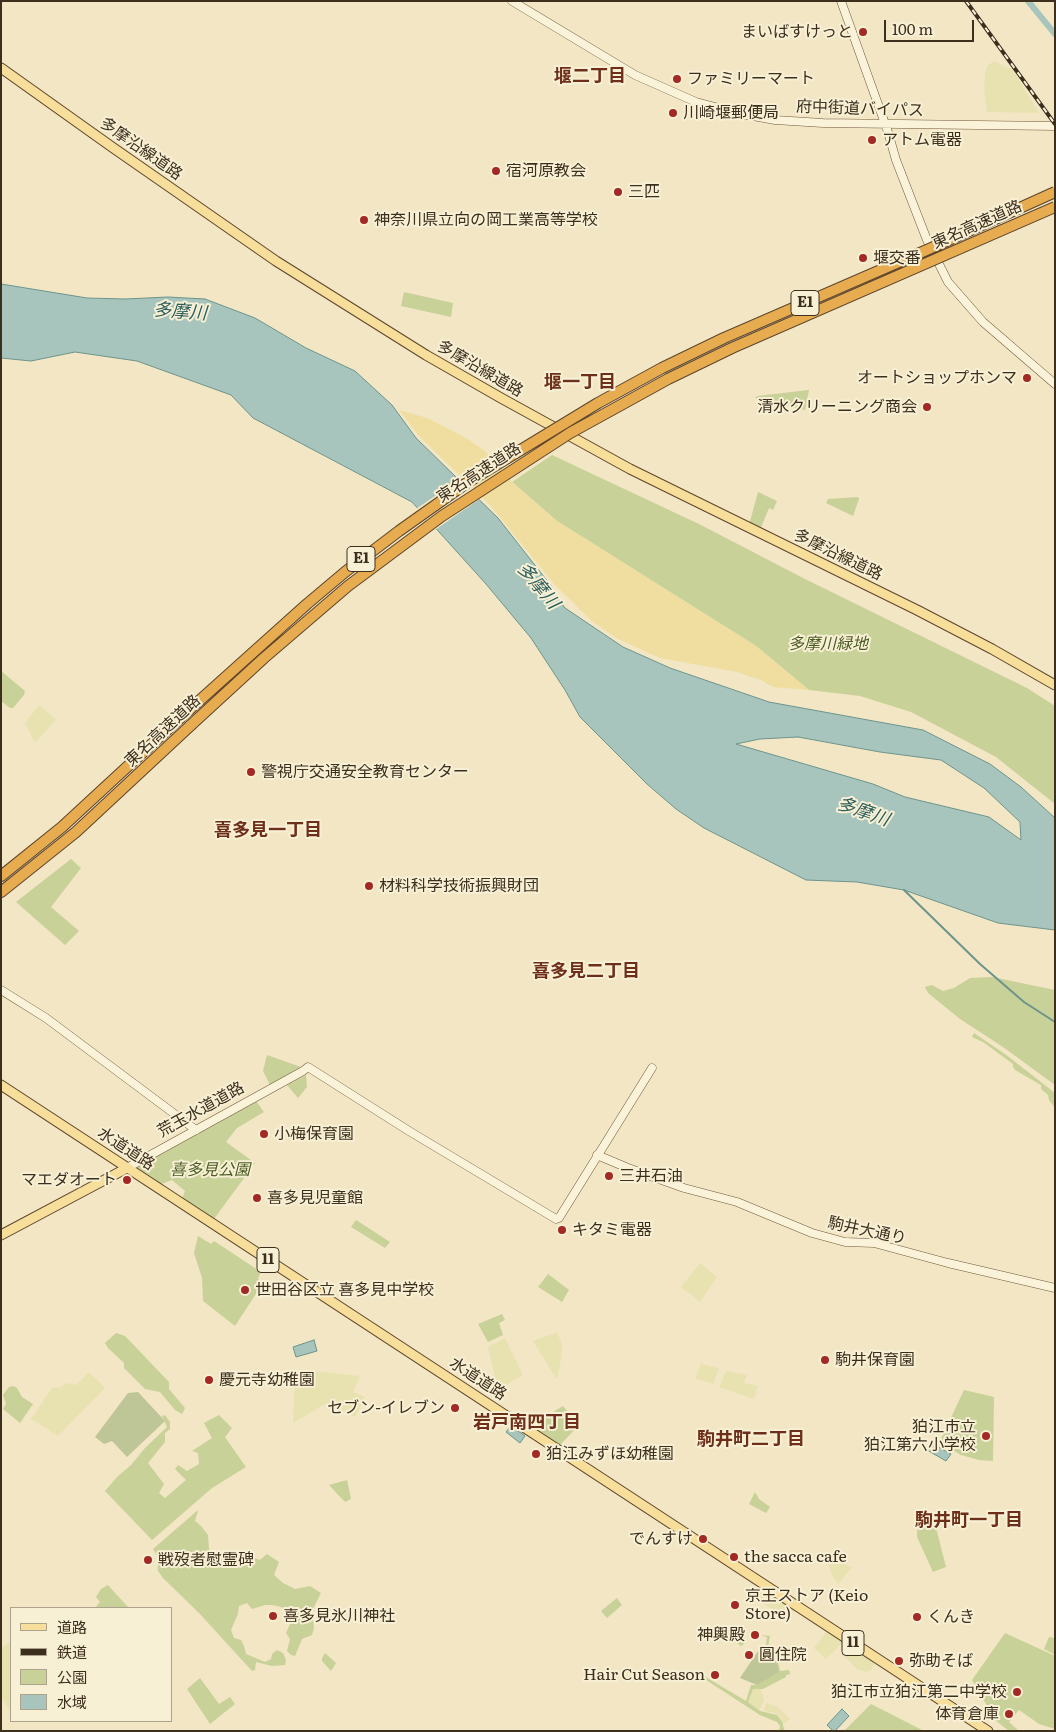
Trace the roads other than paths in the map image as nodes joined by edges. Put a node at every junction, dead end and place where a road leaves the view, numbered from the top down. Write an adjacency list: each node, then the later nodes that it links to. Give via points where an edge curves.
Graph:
1 (512, 1): 4 (street, 府中街道バイパス, via 635,75 696,102 775,120)
2 (841, 1): 4 (street)
3 (1, 68): 9 (main road, 多摩沿線道路, via 276,261 426,355 638,473 910,606)
4 (884, 124): 5 (street, 府中街道バイパス); 8 (street, via 921,225 948,282 983,322)
5 (1055, 126)
6 (1055, 192): 10 (highway, 東名高速道路 / E1, bridge, via 662,368 598,402 468,482 345,572 254,650 62,827)
7 (1055, 206): 11 (highway, 東名高速道路 / E1, bridge, via 732,348 604,413 518,465 442,516 348,586 264,658 76,832)
8 (1055, 384)
9 (1055, 685)
10 (1, 876)
11 (1, 892)
12 (1, 990): 15 (street, via 46,1018)
13 (652, 1068): 16 (street)
14 (1, 1085): 17 (main road, 水道道路 / 11)
15 (196, 1130): 16 (street, 荒玉水道道路, via 308,1067 556,1219); 17 (street, 荒玉水道道路)
16 (597, 1155): 19 (street, 駒井大通り, via 684,1188 737,1202 812,1233 845,1242 874,1243 948,1264)
17 (127, 1168): 18 (main road, 荒玉水道道路); 20 (main road, 水道道路 / 11)
18 (1, 1235)
19 (1055, 1288)
20 (988, 1731)

